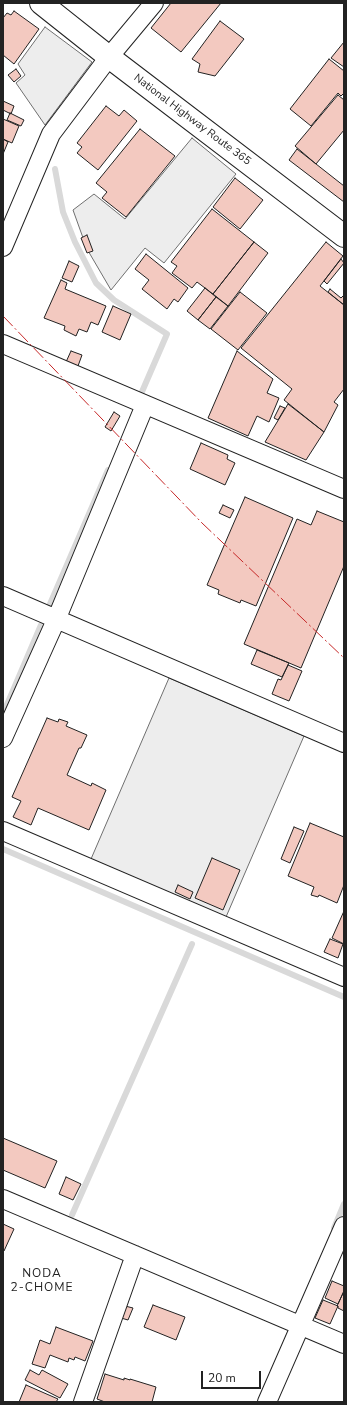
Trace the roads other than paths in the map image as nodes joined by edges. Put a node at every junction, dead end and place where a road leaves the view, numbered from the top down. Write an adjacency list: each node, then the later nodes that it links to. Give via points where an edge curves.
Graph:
1 (41, 3): 3 (highway, National Highway Route 365)
2 (154, 3): 3 (street)
3 (109, 57): 4 (highway, National Highway Route 365); 5 (street, via 52,134)
4 (344, 236)
5 (3, 248)
6 (3, 344): 7 (street)
7 (145, 405): 8 (street); 10 (street)
8 (344, 489)
9 (3, 596): 10 (street)
10 (56, 620): 11 (street); 12 (street)
11 (3, 738)
12 (344, 743)
13 (3, 831): 14 (street)
14 (344, 977)
15 (3, 1199): 17 (street)
16 (344, 1226): 18 (street)
17 (134, 1255): 18 (street); 20 (street)
18 (300, 1325): 19 (street); 21 (street)
19 (344, 1344)
20 (83, 1402)
21 (267, 1402)

